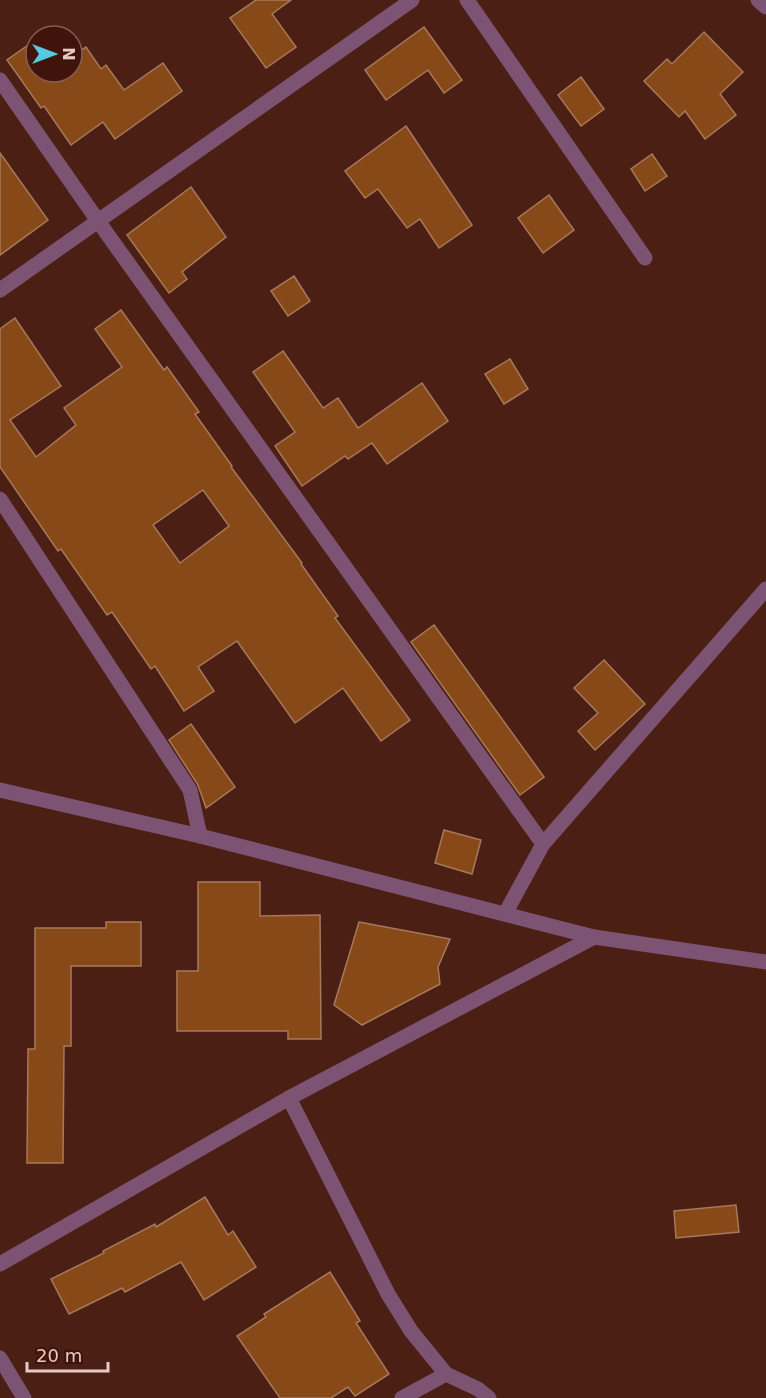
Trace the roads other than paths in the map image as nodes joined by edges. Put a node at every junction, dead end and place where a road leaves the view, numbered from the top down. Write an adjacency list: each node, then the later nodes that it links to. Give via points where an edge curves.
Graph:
1 (412, 0): 6 (street)
2 (467, 0): 7 (street)
3 (758, 0): 4 (street)
4 (766, 7)
5 (0, 80): 6 (street)
6 (98, 221): 8 (street); 13 (street)
7 (645, 258)
8 (0, 290)
9 (0, 499): 12 (street, via 190,790)
10 (766, 589): 13 (street)
11 (0, 790): 12 (street)
12 (200, 836): 14 (street)
13 (543, 844): 14 (street)
14 (505, 914): 15 (street)
15 (594, 937): 16 (street); 17 (street)
16 (766, 962)
17 (289, 1098): 18 (street); 20 (street, via 388,1294 411,1331)
18 (0, 1264)
19 (0, 1358): 21 (street)
20 (446, 1374): 22 (street); 23 (street)
21 (24, 1398)
22 (402, 1398)
23 (489, 1398)

